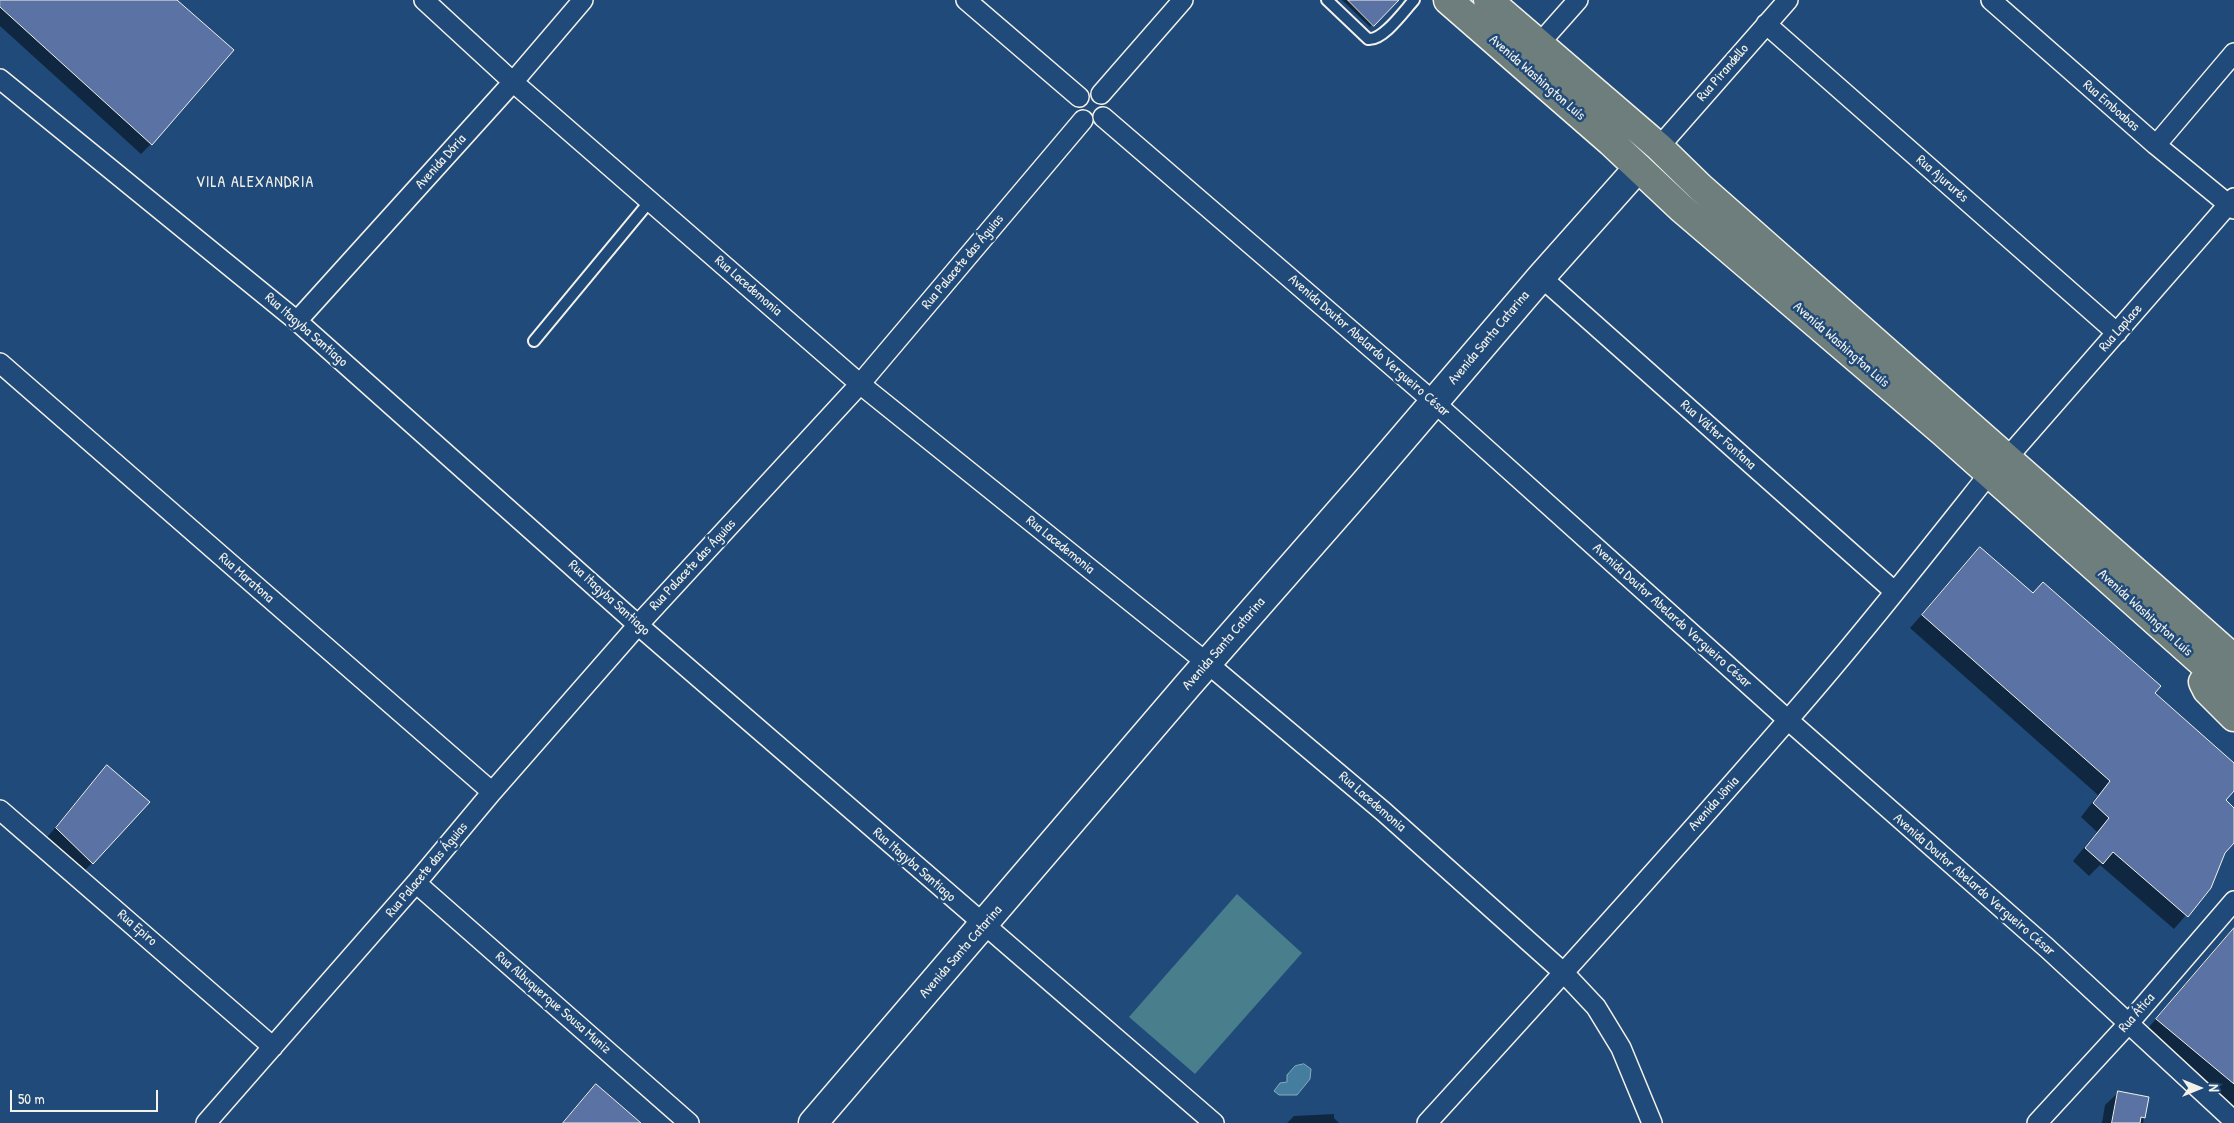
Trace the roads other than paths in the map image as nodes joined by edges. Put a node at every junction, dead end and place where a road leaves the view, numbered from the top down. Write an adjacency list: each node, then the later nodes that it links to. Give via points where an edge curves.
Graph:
1 (424, 0): 16 (street, Rua Lacedemonia)
2 (583, 0): 16 (street, Avenida Dória)
3 (966, 0): 18 (street)
4 (1182, 0): 17 (street)
5 (1327, 0): 6 (lane, via 1368,39 1373,40 1382,36)
6 (1414, 0)
7 (1448, 0): 23 (highway, Avenida Washington Luís)
8 (1488, 0): 13 (highway, Avenida Washington Luís)
9 (1578, 0): 13 (street)
10 (1788, 0): 12 (street, Rua Pirandello)
11 (1996, 2): 21 (street, Rua Emboabas)
12 (1766, 24): 22 (street, Rua Pirandello); 28 (street, Rua Ajururés)
13 (1539, 44): 22 (highway, Avenida Washington Luís)
14 (2234, 52): 21 (street)
15 (0, 79): 27 (street, Rua Itagyba Santiago)
16 (513, 82): 24 (street, Rua Lacedemonia); 27 (street, Avenida Dória)
17 (1101, 94): 18 (street, via 1092,91); 19 (street, via 1106,103)
18 (1079, 97): 20 (street, via 1075,107)
19 (1103, 117): 20 (street, via 1093,122); 32 (street, Avenida Doutor Abelardo Vergueiro César)
20 (1083, 120): 31 (street, Rua Palacete das Águias)
21 (2156, 145): 25 (street, Rua Emboabas)
22 (1659, 147): 33 (highway, Avenida Washington Luís)
23 (1638, 168): 26 (street, Avenida Santa Catarina); 33 (highway, Avenida Washington Luís, via 1943,432)
24 (650, 201): 29 (lane); 31 (street, Rua Lacedemonia)
25 (2232, 203): 28 (street, Rua Laplace)
26 (1541, 277): 32 (street, Avenida Santa Catarina); 34 (street, Rua Válter Fontana)
27 (297, 321): 35 (street, Rua Itagyba Santiago)
28 (2117, 333): 33 (street, Rua Laplace)
29 (534, 340)
30 (0, 364): 42 (street, Rua Maratona)
31 (860, 384): 35 (street, Rua Palacete das Águias); 38 (street, Rua Lacedemonia)
32 (1435, 403): 38 (street, Avenida Santa Catarina); 41 (street, Avenida Doutor Abelardo Vergueiro César)
33 (1998, 466): 34 (street, Avenida Jônia); 36 (highway, Avenida Washington Luís)
34 (1894, 592): 41 (street, Avenida Jônia)
35 (638, 624): 42 (street, Rua Palacete das Águias); 46 (street, Rua Itagyba Santiago)
36 (2192, 639): 37 (highway); 39 (highway, Avenida Washington Luís); 40 (highway, via 2207,690)
37 (2233, 654)
38 (1207, 663): 46 (street, Avenida Santa Catarina); 47 (street, Rua Lacedemonia, via 1384,812)
39 (2234, 691)
40 (2234, 717)
41 (1788, 720): 47 (street, Avenida Jônia); 48 (street, Avenida Doutor Abelardo Vergueiro César, via 2047,948)
42 (492, 792): 44 (street, Rua Palacete das Águias)
43 (0, 810): 49 (street, Rua Epiro)
44 (416, 883): 49 (street, Rua Palacete das Águias); 52 (street, Rua Albuquerque Sousa Muniz)
45 (2234, 900): 48 (street, Rua Ática)
46 (984, 925): 53 (street, Avenida Santa Catarina); 54 (street, Rua Itagyba Santiago)
47 (1564, 973): 55 (street, Avenida Jônia); 56 (street, Rua Lacedemonia, via 1596,1007 1622,1048)
48 (2128, 1024): 50 (street, Avenida Doutor Abelardo Vergueiro César); 57 (street, Rua Ática)
49 (273, 1047): 51 (street, Rua Palacete das Águias)
50 (2234, 1121)
51 (206, 1123)
52 (689, 1123)
53 (813, 1123)
54 (1214, 1123)
55 (1427, 1123)
56 (1652, 1123)
57 (2037, 1123)

